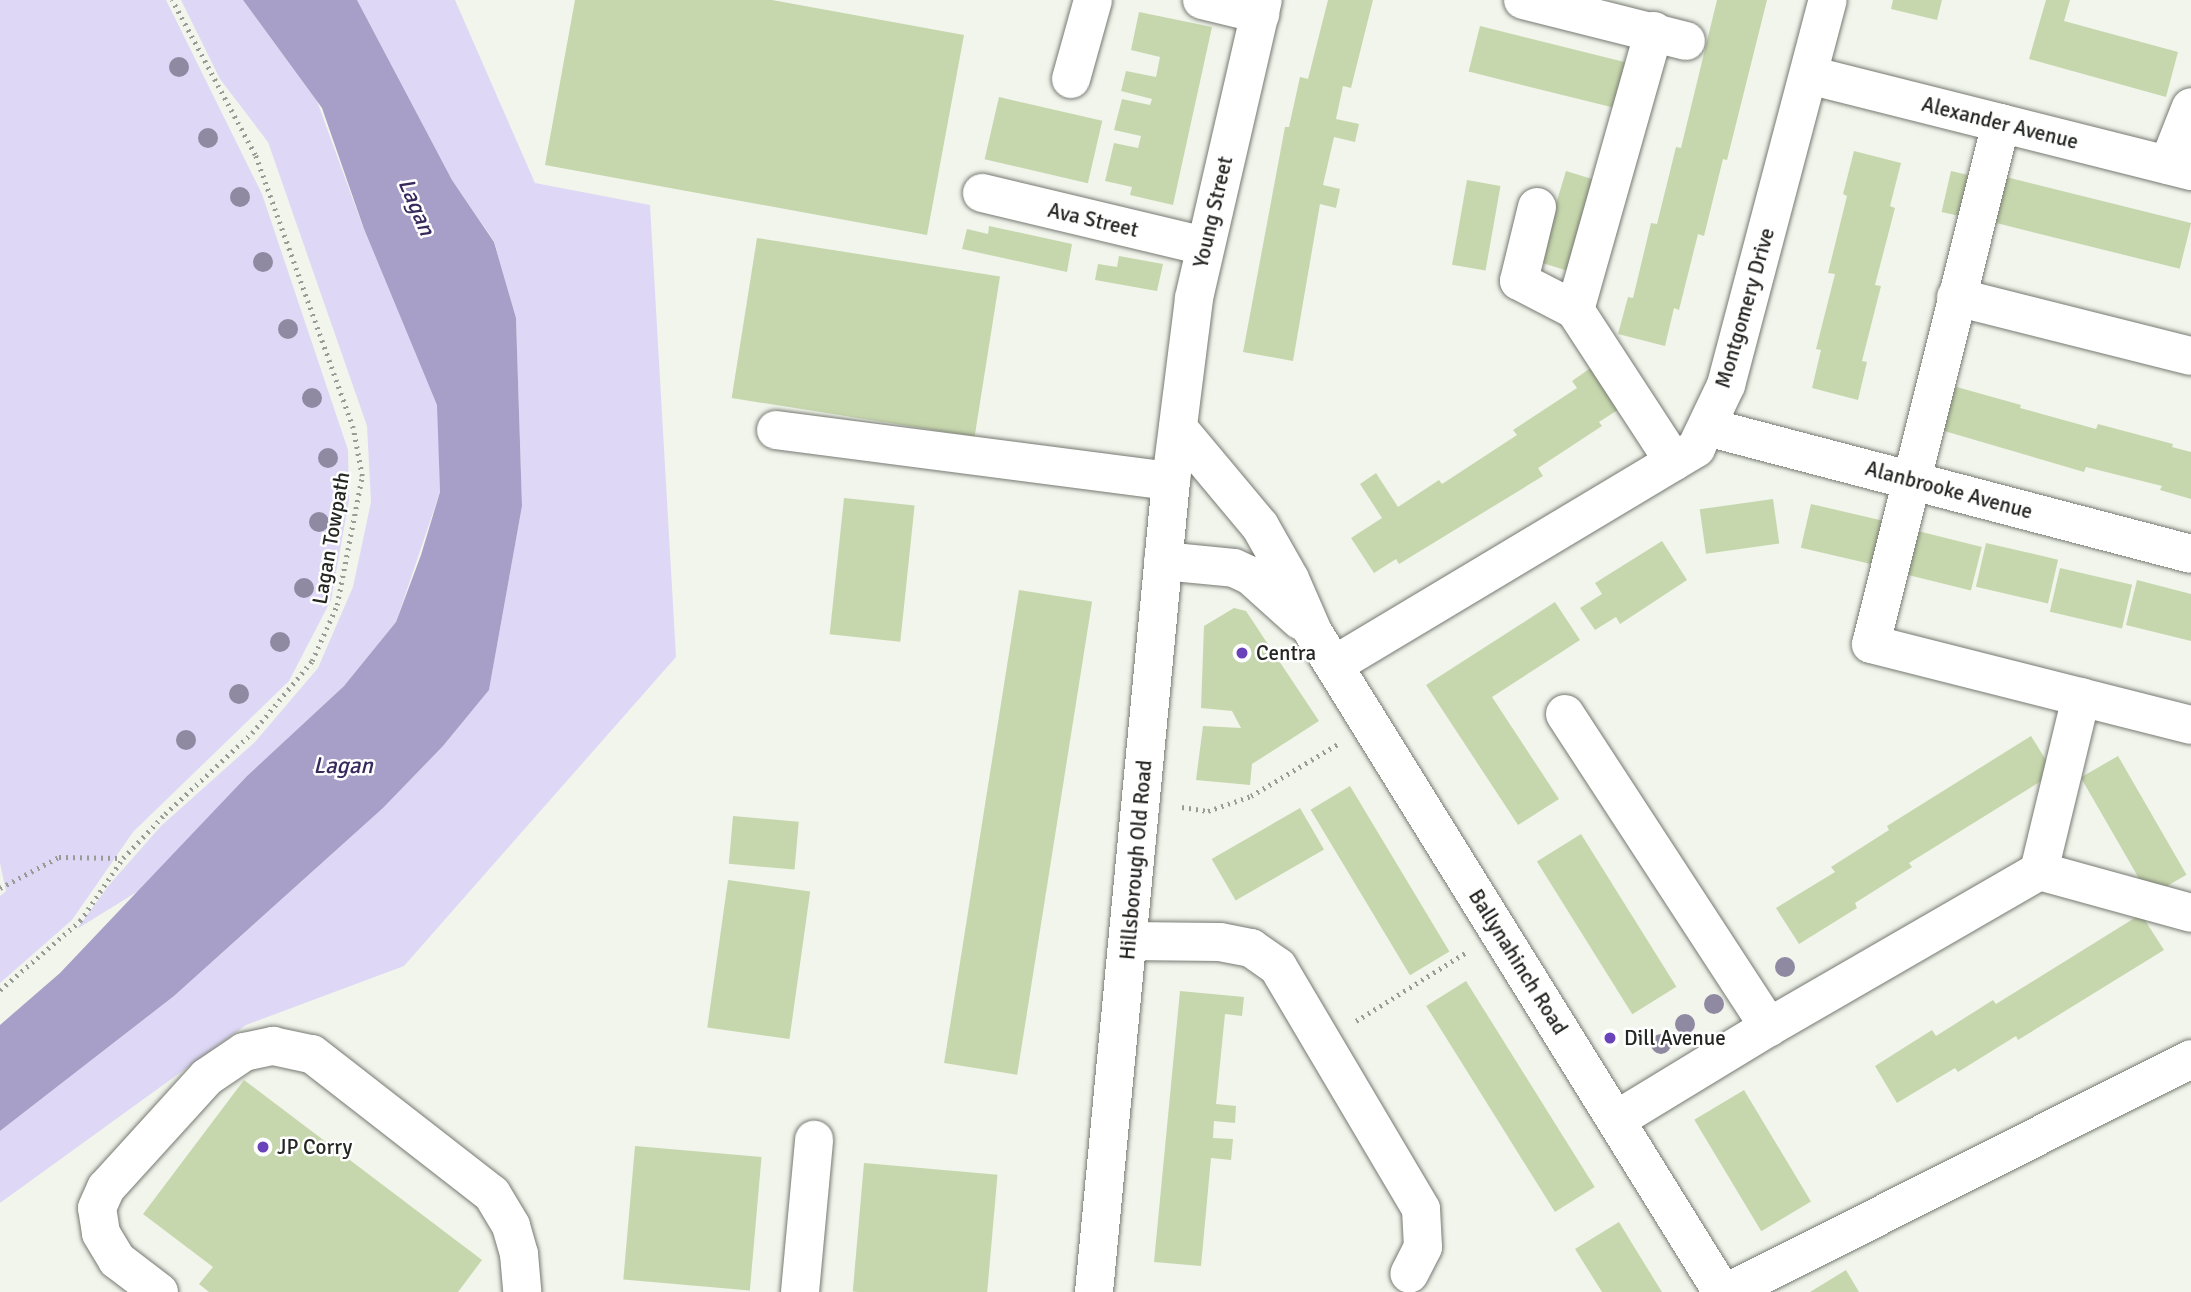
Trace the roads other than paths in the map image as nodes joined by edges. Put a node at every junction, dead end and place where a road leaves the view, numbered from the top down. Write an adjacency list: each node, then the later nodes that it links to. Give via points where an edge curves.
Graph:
1 (1093, 0): 7 (street)
2 (1202, 0): 5 (street)
3 (1523, 0): 15 (street, via 1670,36)
4 (1828, 0): 6 (street, Montgomery Drive)
5 (1261, 7): 13 (street, Young Street)
6 (1809, 75): 9 (street, Alexander Avenue); 17 (street, Montgomery Drive, via 1726,385)
7 (1071, 79)
8 (2191, 107): 10 (street)
9 (2001, 124): 10 (street, Alexander Avenue); 14 (street)
10 (2180, 168)
11 (982, 193): 13 (street, Ava Street)
12 (1536, 207): 15 (street, via 1519,281)
13 (1204, 246): 18 (street, Young Street)
14 (1956, 297): 16 (street); 21 (street)
15 (1575, 310): 20 (street)
16 (2191, 356)
17 (1706, 427): 20 (street, Montgomery Drive, via 1696,447); 21 (street, Alanbrooke Avenue)
18 (1178, 428): 22 (street, Hillsborough Old Road); 25 (street, Ballynahinch Road, via 1260,526)
19 (776, 430): 22 (street)
20 (1674, 461): 26 (street, Montgomery Drive)
21 (1911, 480): 23 (street, Alanbrooke Avenue); 27 (street, via 1871,644)
22 (1171, 481): 24 (street, Hillsborough Old Road)
23 (2191, 554)
24 (1163, 561): 25 (street, Ballynahinch Road, via 1234,568 1251,576); 32 (street, Hillsborough Old Road)
25 (1313, 632): 26 (street, Ballynahinch Road)
26 (1334, 665): 35 (street, Ballynahinch Road)
27 (2081, 697): 29 (street); 30 (street)
28 (1565, 714): 33 (street)
29 (2191, 725)
30 (2039, 871): 31 (street); 33 (street)
31 (2191, 914)
32 (1128, 941): 37 (street, via 1220,942 1251,948 1278,967 1420,1209 1423,1247); 41 (street, Hillsborough Old Road)
33 (1769, 1027): 35 (street)
34 (2191, 1059): 43 (street)
35 (1616, 1120): 42 (street, Ballynahinch Road)
36 (814, 1140): 40 (street)
37 (1409, 1274)
38 (159, 1292): 39 (street, via 117,1260 101,1233 97,1208 106,1188 207,1077 244,1052 273,1046 312,1054 492,1194 511,1226)
39 (522, 1292)
40 (800, 1292)
41 (1094, 1292)
42 (1722, 1292)
43 (1728, 1292)

